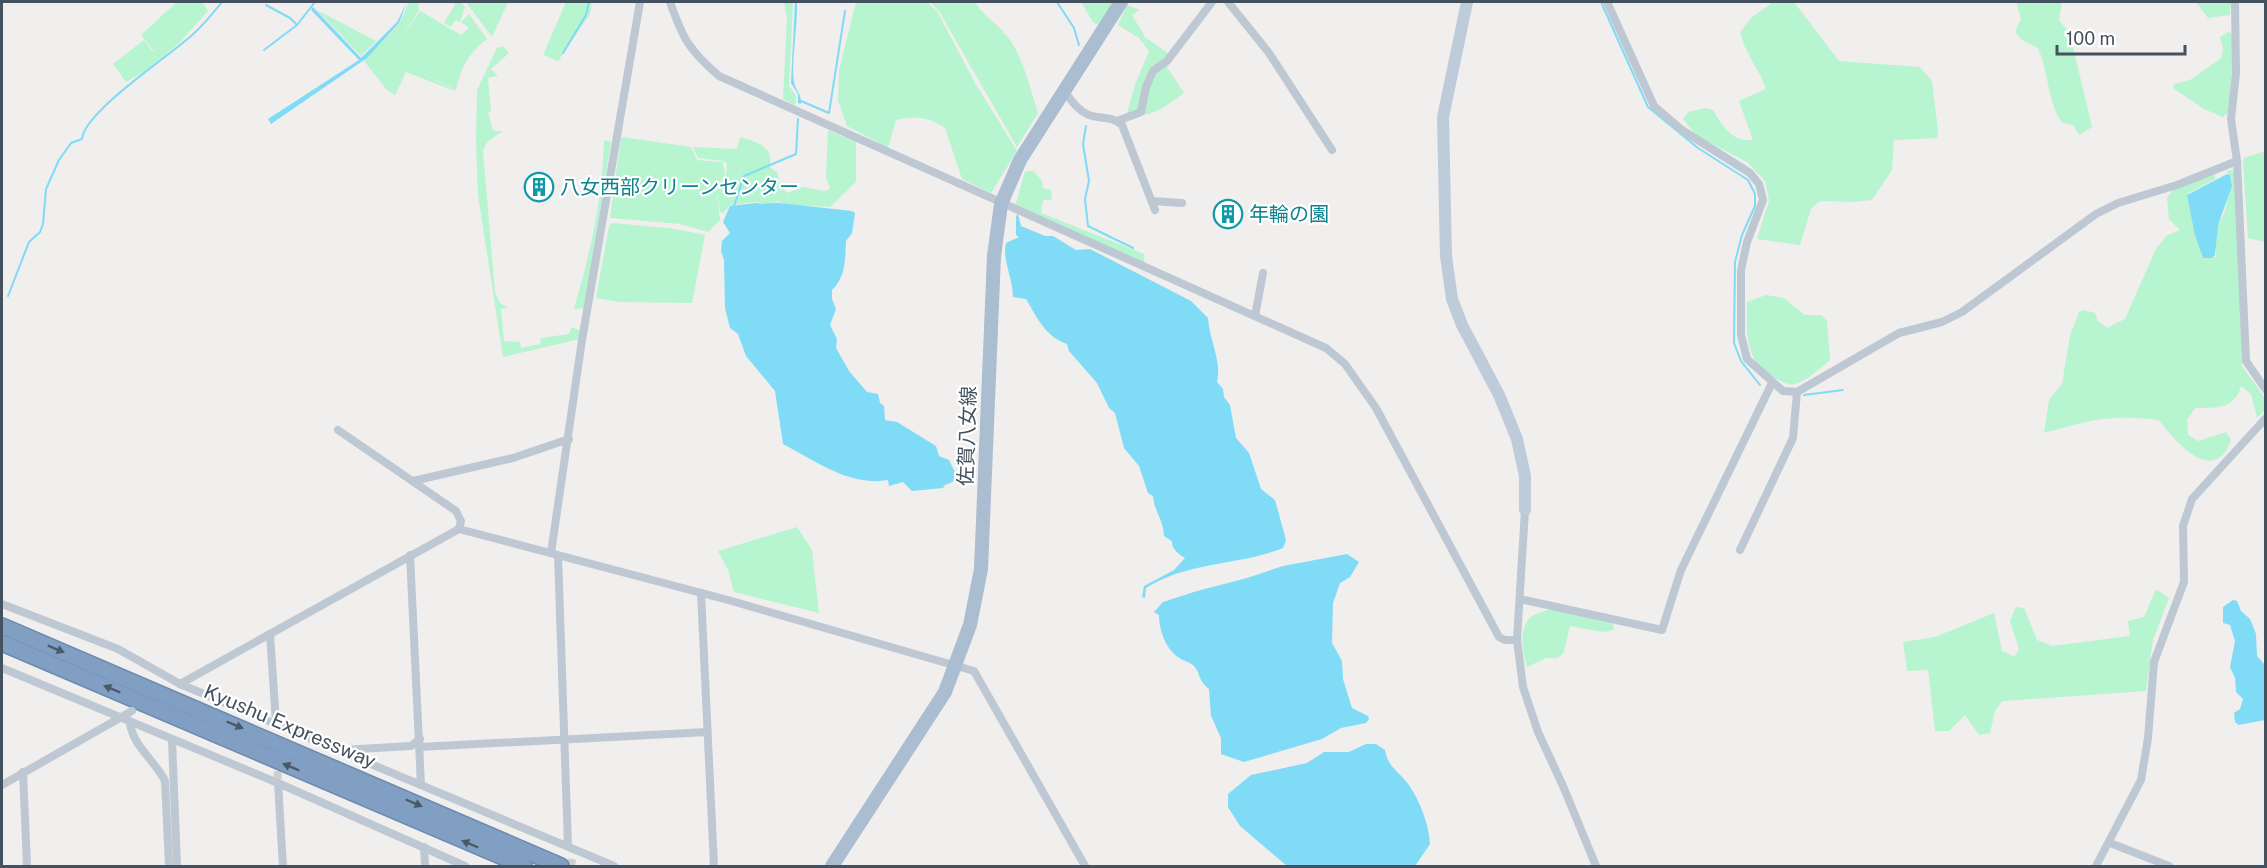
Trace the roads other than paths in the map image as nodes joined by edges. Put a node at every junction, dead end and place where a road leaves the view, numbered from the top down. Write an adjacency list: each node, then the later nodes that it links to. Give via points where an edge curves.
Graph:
1 (640, 2): 24 (street)
2 (670, 2): 14 (street, via 681,33 694,54 719,76)
3 (1121, 2): 14 (main road, 佐賀八女線, via 1020,160)
4 (1212, 2): 10 (street, via 1172,54 1153,71 1141,112)
5 (1228, 2): 11 (street, via 1269,53)
6 (1467, 2): 26 (street, via 1443,117 1446,256 1452,299 1462,325 1517,439 1525,476)
7 (1607, 2): 19 (street, via 1654,106 1759,184 1763,200 1747,242 1742,270 1741,335 1747,359)
8 (2235, 2): 12 (street, via 2236,73 2231,119)
9 (1068, 96): 10 (street, via 1086,116)
10 (1117, 121): 15 (street, via 1122,124)
11 (1332, 150)
12 (2238, 160): 20 (street, via 2246,361); 21 (street, via 2096,214 1962,312 1942,322 1899,333)
13 (1182, 203): 15 (street)
14 (1001, 204): 18 (street); 38 (main road, 佐賀八女線, via 994,256 981,569 970,625)
15 (1154, 204): 16 (street)
16 (1162, 216)
17 (1263, 273): 18 (street)
18 (1255, 316): 36 (street, via 1326,348 1345,364 1376,408 1499,637)
19 (1772, 383): 21 (street, via 1783,391); 32 (street, via 1681,570 1662,630)
20 (2265, 390)
21 (1797, 392): 28 (street, via 1793,438)
22 (2265, 418): 54 (street, via 2192,499 2183,526 2184,582 2154,662 2141,780)
23 (338, 430): 25 (street)
24 (569, 439): 25 (street, via 513,458); 30 (street)
25 (413, 481): 27 (street, via 456,511 461,521)
26 (1525, 510): 32 (street)
27 (459, 529): 29 (street); 30 (street)
28 (1740, 550)
29 (410, 555): 35 (street); 48 (street)
30 (554, 555): 31 (street); 46 (street)
31 (701, 593): 38 (street, via 729,596); 45 (street)
32 (1520, 599): 36 (street)
33 (2, 604): 40 (street, via 118,649)
34 (2, 626): 57 (highway, Kyushu Expressway, one-way to 57)
35 (270, 634): 40 (street); 44 (street)
36 (1517, 640): 69 (street, via 1523,687 1538,732)
37 (2, 643): 64 (highway, Kyushu Expressway, one-way to 37)
38 (956, 665): 67 (main road, 佐賀八女線, via 926,724); 68 (street, via 974,671)
39 (2, 668): 42 (street)
40 (180, 684): 44 (street)
41 (132, 711): 42 (street)
42 (118, 718): 43 (street); 50 (street)
43 (130, 723): 47 (street); 59 (street, via 135,739 165,781)
44 (276, 723): 49 (street)
45 (707, 732): 46 (street); 66 (street)
46 (564, 739): 48 (street); 56 (street)
47 (172, 740): 51 (street); 60 (street)
48 (420, 743): 49 (street); 53 (street)
49 (337, 750): 53 (street)
50 (24, 772): 52 (street); 58 (street)
51 (278, 783): 55 (street); 61 (street)
52 (2, 785)
53 (421, 785): 56 (street)
54 (2110, 843): 70 (street); 71 (street)
55 (424, 847): 62 (street); 63 (street)
56 (570, 847): 57 (street); 65 (street)
57 (566, 863)
58 (27, 867)
59 (169, 867)
60 (177, 867)
61 (283, 867)
62 (425, 867)
63 (465, 867)
64 (524, 867)
65 (614, 867)
66 (714, 867)
67 (832, 867)
68 (1085, 867)
69 (1596, 867)
70 (2096, 867)
71 (2169, 867)

